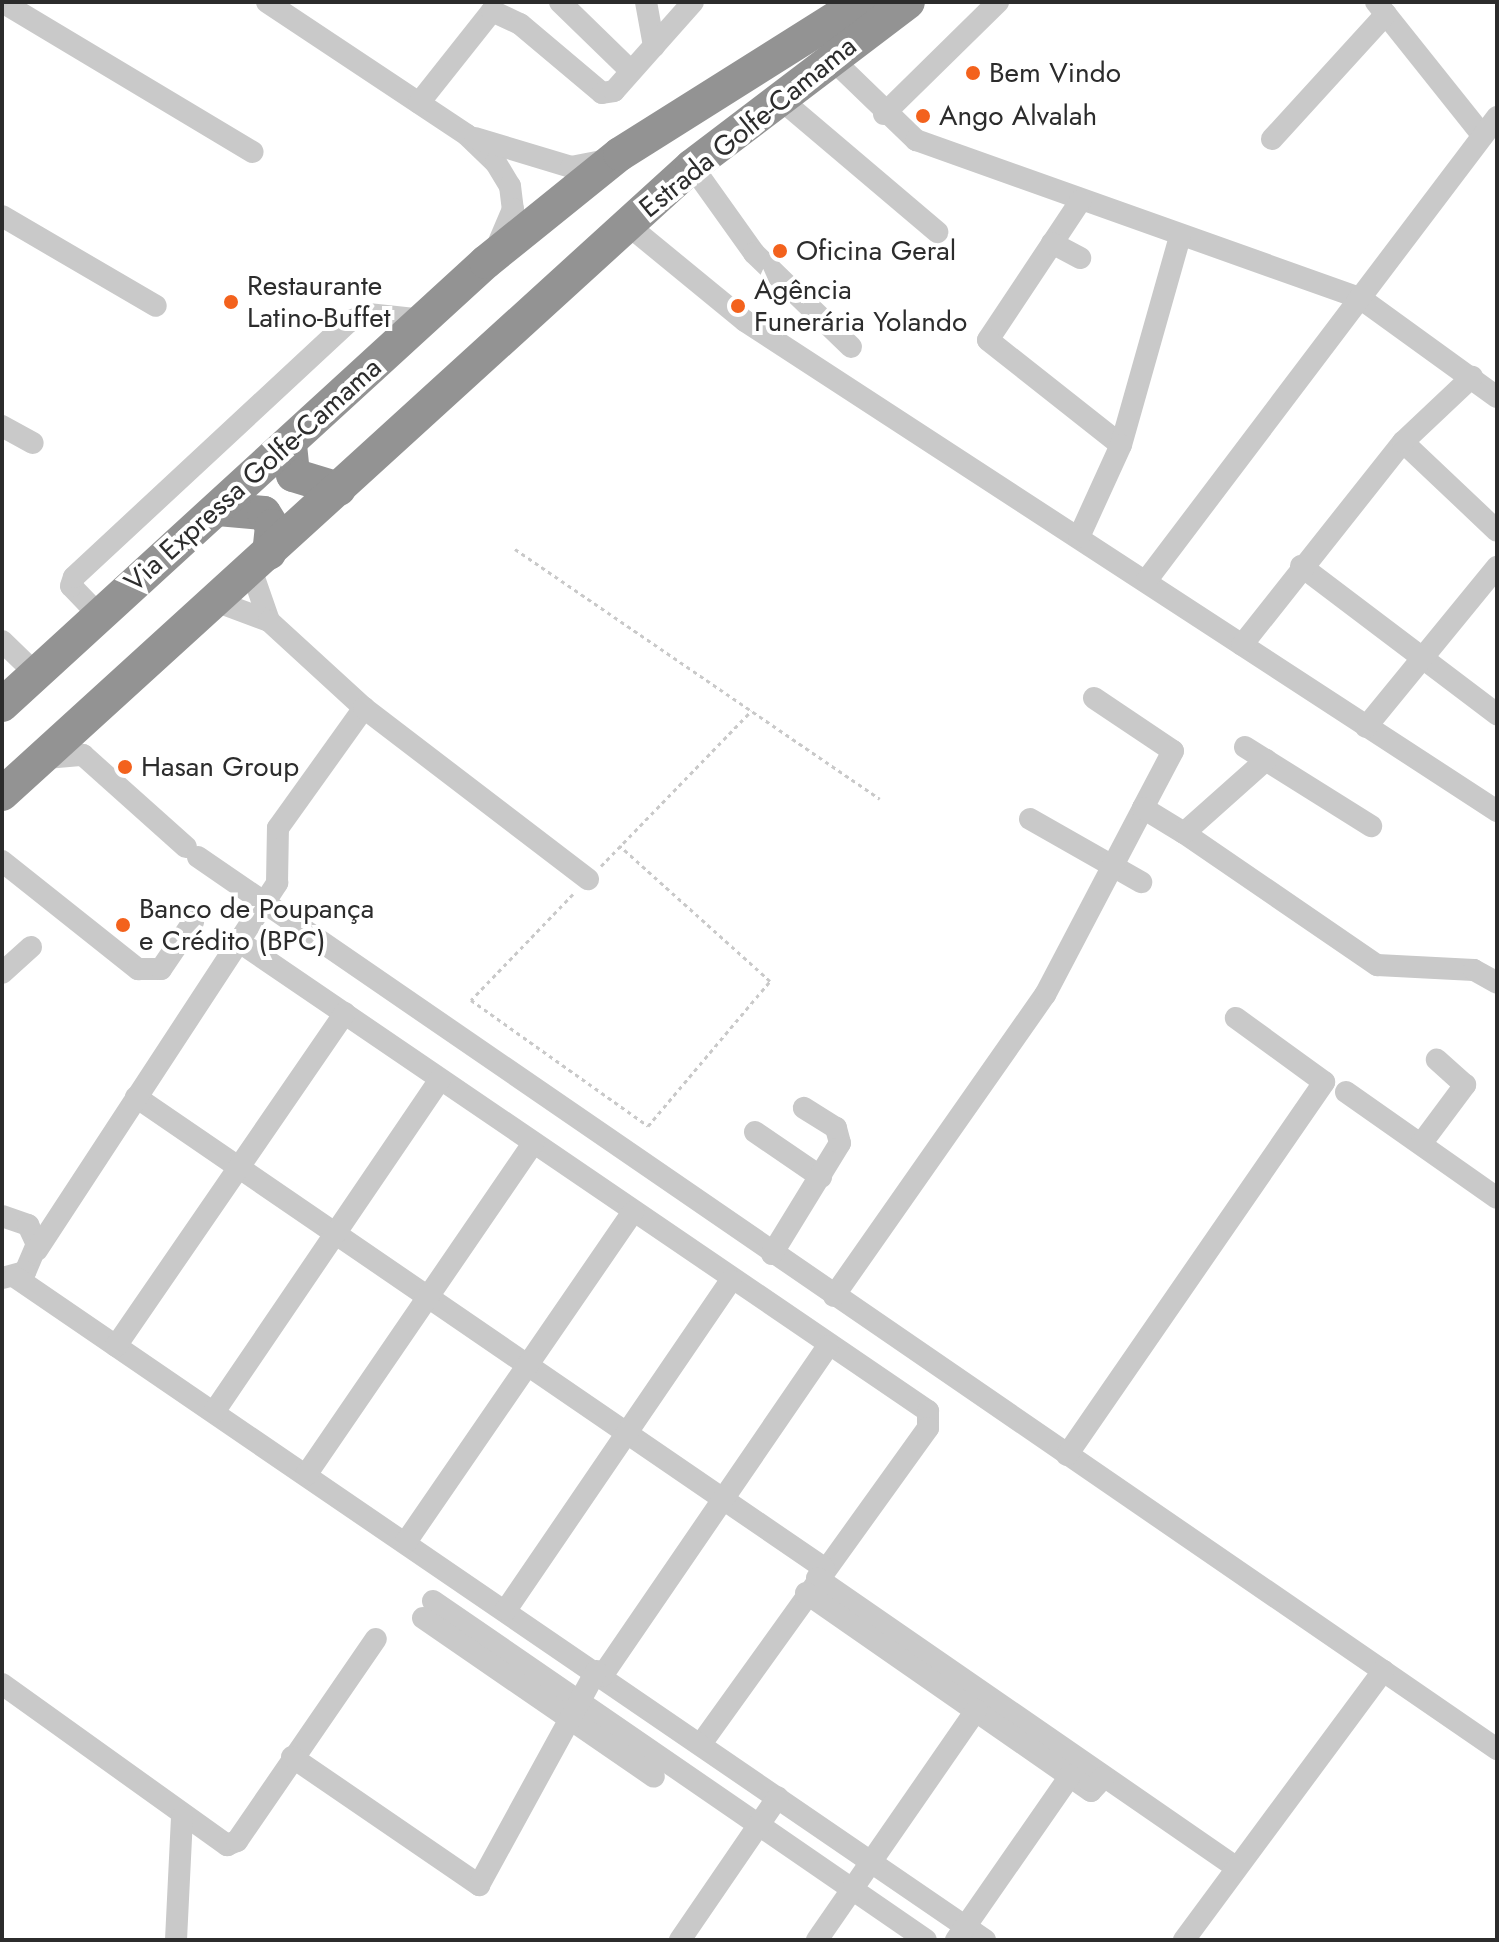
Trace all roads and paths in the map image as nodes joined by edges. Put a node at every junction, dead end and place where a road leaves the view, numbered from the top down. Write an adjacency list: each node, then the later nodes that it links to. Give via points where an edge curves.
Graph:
1 (2, 2): 20 (street)
2 (267, 2): 14 (street)
3 (560, 2): 12 (street)
4 (646, 2): 10 (street)
5 (693, 2): 10 (street)
6 (908, 2): 11 (highway, Estrada Golfe-Camama)
7 (998, 2): 15 (street)
8 (836, 8): 21 (highway, Via Expressa Golfe-Camama)
9 (1381, 8): 18 (street); 19 (street)
10 (654, 46): 12 (street)
11 (830, 57): 13 (highway, Estrada Golfe-Camama); 15 (street)
12 (631, 71): 14 (street, via 602,93 520,24 492,11)
13 (778, 97): 22 (highway, Estrada Golfe-Camama); 26 (street)
14 (419, 103): 17 (street)
15 (884, 114): 23 (street, via 916,140)
16 (1497, 117): 18 (street)
17 (467, 135): 21 (street, via 571,167); 30 (street, via 510,186 506,233)
18 (1483, 136): 31 (street)
19 (1272, 139)
20 (253, 152)
21 (620, 154): 30 (highway, Via Expressa Golfe-Camama)
22 (692, 166): 25 (highway, Estrada Golfe-Camama); 34 (street, via 754,253)
23 (1081, 200): 27 (street); 28 (street)
24 (2, 216): 32 (street)
25 (628, 225): 42 (highway); 45 (street, via 745,321)
26 (937, 232)
27 (1180, 237): 31 (street); 41 (street)
28 (1052, 243): 29 (street); 41 (street, via 988,340)
29 (1080, 258)
30 (486, 262): 33 (highway, Via Expressa Golfe-Camama)
31 (1360, 298): 35 (street); 50 (street)
32 (156, 306)
33 (424, 320): 40 (highway, Via Expressa Golfe-Camama); 52 (street, via 368,314 348,322 74,577 71,586)
34 (851, 347)
35 (1472, 377): 36 (street); 38 (street)
36 (1497, 397)
37 (2, 427): 39 (street)
38 (1403, 442): 44 (street); 48 (street)
39 (33, 443)
40 (290, 445): 42 (highway, via 293,475); 43 (highway, Via Expressa Golfe-Camama)
41 (1121, 445): 45 (street)
42 (339, 489): 47 (highway)
43 (218, 509): 47 (highway, via 264,513 272,526); 52 (highway, Via Expressa Golfe-Camama)
44 (1497, 531)
45 (1079, 537): 50 (street)
46 (515, 549): 62 (path)
47 (260, 561): 51 (highway); 53 (street)
48 (1301, 566): 55 (street); 56 (street)
49 (1497, 567): 56 (street)
50 (1146, 581): 55 (street)
51 (215, 601): 53 (street); 58 (highway)
52 (99, 615): 57 (highway, Via Expressa Golfe-Camama)
53 (269, 621): 61 (street)
54 (2, 641): 57 (street)
55 (1242, 645): 64 (street)
56 (1419, 655): 63 (street); 64 (street)
57 (36, 674): 60 (highway, Via Expressa Golfe-Camama)
58 (114, 690): 67 (highway); 68 (street, via 93,746)
59 (1094, 698): 71 (street, via 1171,745 1174,757)
60 (4, 699)
61 (364, 708): 79 (street); 81 (street, via 278,828 277,883)
62 (751, 711): 70 (path); 76 (path)
63 (1497, 714)
64 (1366, 727): 72 (street)
65 (1245, 747): 66 (street)
66 (1266, 760): 74 (street); 75 (street)
67 (35, 764): 68 (street, via 69,752); 69 (highway)
68 (103, 769): 81 (street, via 192,852)
69 (2, 794)
70 (880, 799)
71 (1143, 808): 75 (street); 78 (street)
72 (1497, 811)
73 (1030, 819): 78 (street)
74 (1371, 826)
75 (1184, 833): 86 (street, via 1377,965 1474,970)
76 (620, 846): 79 (path); 79 (path, via 770,981 648,1126 471,1000)
77 (2, 861): 82 (street, via 138,969 161,969)
78 (1110, 865): 80 (street); 107 (street, via 1045,995)
79 (588, 879)
80 (1141, 882)
81 (262, 905): 83 (street); 104 (street)
82 (193, 922)
83 (238, 941): 87 (street); 92 (street)
84 (31, 947): 85 (street)
85 (2, 973)
86 (1497, 983)
87 (345, 1013): 90 (street); 97 (street)
88 (1236, 1018): 114 (street, via 1324,1082)
89 (1437, 1060): 96 (street, via 1465,1085)
90 (440, 1079): 95 (street); 102 (street)
91 (1346, 1092): 96 (street)
92 (136, 1097): 97 (street); 103 (street)
93 (804, 1108): 98 (street, via 840,1134)
94 (755, 1132): 98 (street)
95 (533, 1143): 100 (street); 108 (street)
96 (1421, 1144): 99 (street)
97 (239, 1168): 102 (street); 109 (street)
98 (821, 1177): 104 (street)
99 (1497, 1198)
100 (633, 1212): 106 (street); 111 (street)
101 (2, 1216): 103 (street, via 28,1225)
102 (335, 1234): 108 (street); 112 (street)
103 (37, 1250): 105 (street)
104 (772, 1254): 107 (street)
105 (9, 1278): 109 (street)
106 (731, 1280): 110 (street); 113 (street)
107 (834, 1296): 114 (street)
108 (428, 1297): 111 (street); 115 (street)
109 (116, 1346): 112 (street)
110 (828, 1346): 116 (street); 118 (street, via 930,1416)
111 (527, 1365): 113 (street); 117 (street)
112 (214, 1412): 115 (street)
113 (626, 1433): 116 (street); 120 (street)
114 (1067, 1455): 122 (street)
115 (306, 1475): 117 (street)
116 (723, 1500): 118 (street); 123 (street)
117 (406, 1542): 120 (street)
118 (816, 1580): 126 (street); 129 (street); 134 (street)
119 (428, 1610): 125 (street)
120 (506, 1610): 123 (street)
121 (376, 1639): 131 (street)
122 (1383, 1671): 128 (street); 139 (street)
123 (599, 1674): 125 (street); 127 (street)
124 (2, 1684): 136 (street)
125 (572, 1708): 130 (street); 131 (street, via 479,1885); 133 (street)
126 (976, 1710): 132 (street); 138 (street)
127 (664, 1718): 129 (street); 130 (street)
128 (1494, 1741)
129 (701, 1744): 135 (street)
130 (645, 1746): 137 (street)
131 (292, 1757): 136 (street, via 237,1841 216,1842)
132 (1070, 1776): 134 (street, via 1093,1792); 141 (street)
133 (654, 1777)
134 (1104, 1777): 139 (street)
135 (778, 1797): 137 (street); 138 (street)
136 (182, 1817): 142 (street)
137 (759, 1824): 140 (street); 143 (street)
138 (871, 1861): 140 (street); 141 (street)
139 (1237, 1868): 147 (street)
140 (852, 1889): 144 (street); 145 (street)
141 (961, 1933): 146 (street)
142 (176, 1940)
143 (680, 1940)
144 (817, 1940)
145 (926, 1940)
146 (985, 1940)
147 (1184, 1940)

